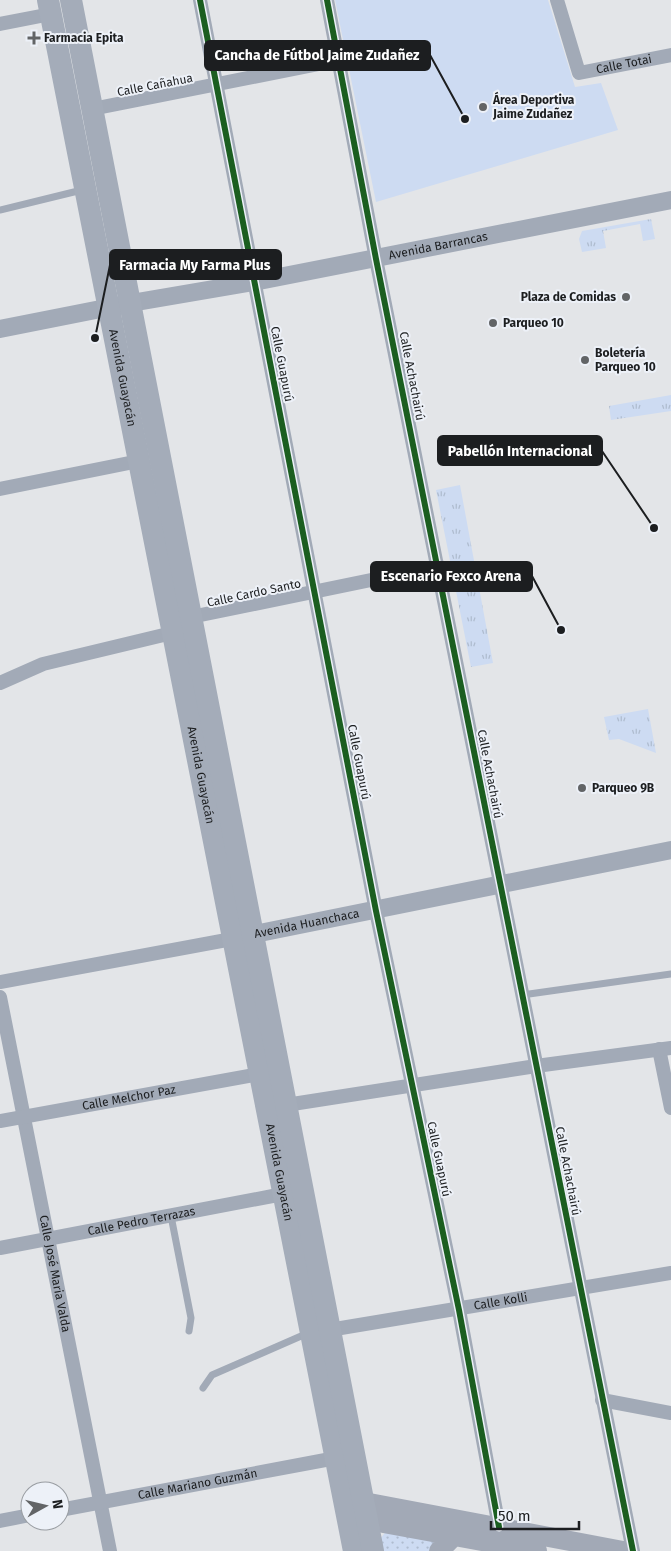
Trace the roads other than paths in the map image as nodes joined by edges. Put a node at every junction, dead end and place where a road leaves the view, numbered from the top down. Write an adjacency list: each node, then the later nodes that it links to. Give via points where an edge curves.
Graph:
1 (71, 0): 10 (main road, Avenida Guayacán)
2 (200, 0): 9 (street, Calle Guapurú)
3 (327, 0): 8 (street, Calle Achachairú)
4 (557, 0): 7 (street, Calle Totai, via 579,74)
5 (49, 7): 6 (street); 11 (main road, Avenida Guayacán)
6 (0, 24)
7 (671, 55)
8 (339, 60): 9 (street, Calle Cañahua); 14 (street, Calle Achachairú)
9 (216, 84): 10 (street, Calle Cañahua); 15 (street, Calle Guapurú)
10 (92, 109): 16 (main road, Avenida Guayacán)
11 (86, 189): 13 (lane); 17 (main road, Avenida Guayacán)
12 (671, 200): 14 (street, Avenida Barrancas)
13 (0, 210)
14 (376, 258): 15 (street, Avenida Barrancas); 21 (street, Calle Achachairú)
15 (254, 282): 16 (street, Avenida Barrancas); 22 (street, Calle Guapurú)
16 (131, 303): 17 (street, Avenida Barrancas); 23 (main road, Avenida Guayacán)
17 (109, 307): 18 (street, Avenida Barrancas); 19 (main road, Avenida Guayacán)
18 (0, 329)
19 (139, 462): 20 (street); 24 (main road, Avenida Guayacán)
20 (0, 489)
21 (438, 566): 22 (street, Calle Cardo Santo); 27 (street, Calle Achachairú)
22 (314, 592): 23 (street, Calle Cardo Santo); 28 (street, Calle Guapurú)
23 (191, 617): 29 (main road, Avenida Guayacán)
24 (172, 633): 25 (street, via 43,664); 29 (main road, Avenida Guayacán)
25 (0, 683)
26 (671, 850): 27 (street, Avenida Huanchaca)
27 (501, 884): 28 (street, Avenida Huanchaca); 32 (street, Calle Achachairú)
28 (376, 911): 29 (street, Avenida Huanchaca); 37 (street, Calle Guapurú)
29 (242, 937): 31 (street, Avenida Huanchaca); 36 (main road, Avenida Guayacán); 38 (main road, Avenida Guayacán)
30 (671, 974): 32 (lane)
31 (0, 982)
32 (522, 995): 35 (street, Calle Achachairú)
33 (0, 997): 40 (street, Calle José Maria Valda)
34 (665, 1049): 35 (street); 39 (street)
35 (536, 1066): 37 (street); 47 (street, Calle Achachairú)
36 (259, 1074): 40 (street, Calle Melchor Paz); 42 (main road, Avenida Guayacán)
37 (413, 1086): 38 (street); 48 (street, Calle Guapurú)
38 (286, 1105): 50 (main road, Avenida Guayacán)
39 (671, 1108)
40 (24, 1116): 41 (street, Calle Melchor Paz); 44 (street, Calle José Maria Valda)
41 (0, 1121)
42 (283, 1194): 43 (street, Calle Pedro Terrazas); 50 (main road, Avenida Guayacán)
43 (171, 1216): 44 (street, Calle Pedro Terrazas); 49 (lane, via 191,1318)
44 (48, 1239): 45 (street, Calle Pedro Terrazas); 55 (street, Calle José Maria Valda)
45 (0, 1248)
46 (671, 1274): 47 (street, Calle Kolli)
47 (580, 1290): 48 (street, Calle Kolli); 52 (street, Calle Achachairú)
48 (459, 1310): 50 (street, Calle Kolli); 60 (street, Calle Guapurú)
49 (188, 1331)
50 (320, 1332): 51 (lane, via 297,1336 212,1375); 54 (main road, Avenida Guayacán); 57 (main road, Avenida Guayacán)
51 (203, 1388)
52 (602, 1400): 53 (street); 68 (street, Calle Achachairú)
53 (671, 1413)
54 (336, 1458): 55 (street, Calle Mariano Guzmán); 57 (main road, Avenida Guayacán)
55 (100, 1502): 56 (street, Calle Mariano Guzmán); 62 (street, Calle José Maria Valda)
56 (70, 1508)
57 (356, 1513): 60 (main road); 61 (main road); 63 (main road, Avenida Guayacán); 64 (main road, Avenida Guayacán)
58 (20, 1517): 59 (street)
59 (0, 1521)
60 (499, 1527): 67 (main road)
61 (455, 1535): 65 (main road); 66 (main road)
62 (110, 1551)
63 (354, 1551)
64 (373, 1551)
65 (439, 1551)
66 (537, 1551)
67 (623, 1551)
68 (633, 1551)

